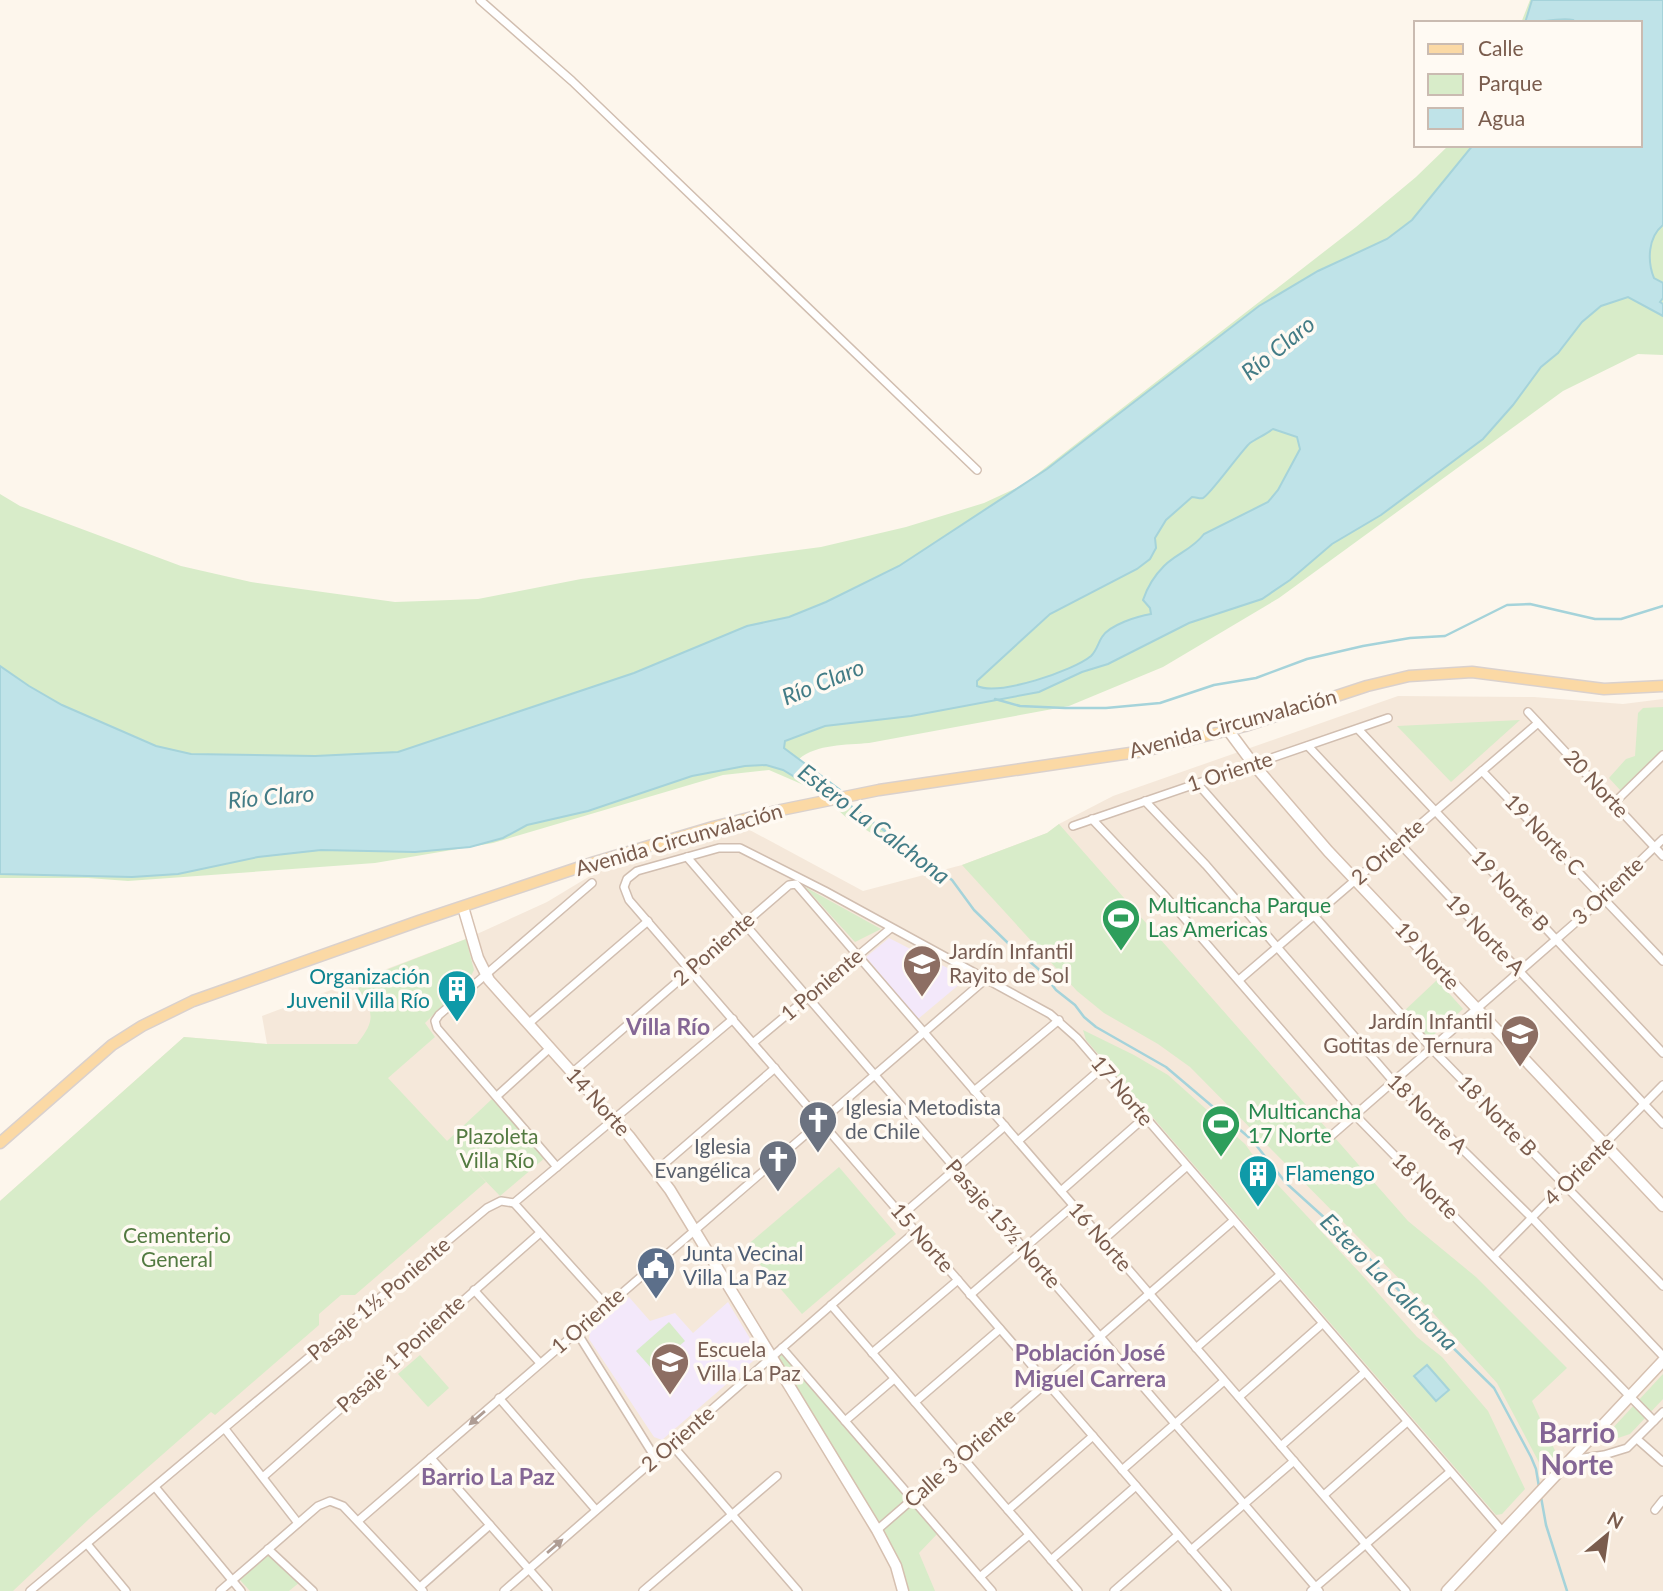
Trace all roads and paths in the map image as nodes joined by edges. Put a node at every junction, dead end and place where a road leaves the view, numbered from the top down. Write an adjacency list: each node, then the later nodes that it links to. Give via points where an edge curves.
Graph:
1 (480, 0): 2 (street, via 572,81)
2 (977, 470)
3 (1663, 686): 8 (main road, Avenida Circunvalación, via 1604,689 1497,674 1437,673 1381,682)
4 (1528, 712): 6 (street, 20 Norte)
5 (1388, 718): 7 (street, 1 Oriente)
6 (1538, 723): 12 (street, 2 Oriente); 15 (street, 20 Norte)
7 (1358, 729): 9 (street, 1 Oriente); 16 (street, 19 Norte B)
8 (1228, 730): 11 (street, 19 Norte); 29 (main road, Avenida Circunvalación, via 1109,757 808,804 633,850)
9 (1308, 746): 11 (street, 1 Oriente); 20 (street, 19 Norte A)
10 (1663, 755): 15 (street)
11 (1254, 765): 13 (street, 1 Oriente); 24 (street, 19 Norte)
12 (1482, 771): 16 (street, 2 Oriente); 28 (street, 19 Norte C)
13 (1197, 783): 14 (street, 1 Oriente); 30 (street, 18 Norte B)
14 (1145, 801): 17 (street, 1 Oriente); 35 (street, 18 Norte A)
15 (1614, 803): 21 (street, 20 Norte)
16 (1435, 811): 20 (street, 2 Oriente); 34 (street, 19 Norte B)
17 (1092, 819): 18 (street, 1 Oriente); 42 (street, 18 Norte)
18 (1073, 826)
19 (1663, 839): 21 (street, 3 Oriente)
20 (1398, 844): 24 (street, 2 Oriente); 39 (street, 19 Norte A)
21 (1655, 847): 22 (street, 20 Norte); 28 (street, 3 Oriente)
22 (1663, 856)
23 (687, 857): 26 (street, 17 Norte, via 633,873); 32 (street, Pasaje 15½ Norte); 33 (street, 17 Norte, via 719,848 740,848)
24 (1355, 880): 30 (street, 2 Oriente); 44 (street, 19 Norte)
25 (592, 883): 40 (street)
26 (625, 883): 31 (street, 15 Norte, via 626,896)
27 (793, 883): 32 (street, 2 Poniente); 36 (street, 16 Norte)
28 (1602, 897): 34 (street, 3 Oriente); 37 (street, 19 Norte C)
29 (463, 907): 40 (street, 14 Norte); 70 (main road, Avenida Circunvalación, via 211,994 158,1017 112,1045)
30 (1313, 916): 35 (street, 2 Oriente); 51 (street, 18 Norte B)
31 (648, 921): 38 (street, 15 Norte); 47 (street)
32 (744, 923): 38 (street, 2 Poniente); 43 (street, Pasaje 15½ Norte)
33 (891, 928): 36 (street, 1 Poniente); 41 (street, 17 Norte)
34 (1556, 939): 39 (street, 3 Oriente); 52 (street, 19 Norte B)
35 (1277, 947): 42 (street, 2 Oriente); 57 (street, 18 Norte A)
36 (857, 954): 43 (street, 1 Poniente); 48 (street, 16 Norte)
37 (1663, 961)
38 (690, 970): 45 (street, 15 Norte); 55 (street, 2 Poniente)
39 (1519, 971): 44 (street, 3 Oriente); 61 (street, 19 Norte A)
40 (485, 975): 47 (street, 14 Norte); 60 (street, via 435,1021)
41 (987, 978): 46 (street, 17 Norte); 48 (street, 1 Oriente)
42 (1238, 980): 62 (street, 18 Norte)
43 (807, 996): 49 (street, 1 Poniente); 56 (street, Pasaje 15½ Norte)
44 (1477, 1008): 51 (street, 3 Oriente); 71 (street, 19 Norte)
45 (733, 1019): 49 (street, 15 Norte); 64 (street, Pasaje 1½ Poniente)
46 (1059, 1020): 54 (street, 17 Norte); 59 (street)
47 (528, 1024): 50 (street, 14 Norte)
48 (924, 1032): 56 (street, 1 Oriente); 59 (street, 16 Norte)
49 (753, 1042): 53 (street, 15 Norte)
50 (550, 1048): 55 (street, 14 Norte); 60 (street)
51 (1431, 1048): 57 (street, 3 Oriente); 76 (street, 18 Norte B)
52 (1663, 1053)
53 (775, 1068): 65 (street, 15 Norte); 75 (street)
54 (1102, 1068): 63 (street, 17 Norte); 69 (street)
55 (572, 1073): 64 (street, 14 Norte)
56 (875, 1075): 65 (street, 1 Oriente); 74 (street, Pasaje 15½ Norte)
57 (1393, 1081): 62 (street, 3 Oriente); 82 (street, 18 Norte A)
58 (1663, 1085): 61 (street, 4 Oriente)
59 (974, 1091): 67 (street, 16 Norte)
60 (497, 1096): 72 (street)
61 (1644, 1104): 66 (street, 19 Norte A); 71 (street, 4 Oriente)
62 (1355, 1115): 68 (street, 3 Oriente); 89 (street, 18 Norte)
63 (1144, 1118): 73 (street, 17 Norte); 77 (street)
64 (614, 1119): 72 (street, Pasaje 1½ Poniente); 75 (street, 14 Norte)
65 (821, 1121): 81 (street, 15 Norte); 84 (street, 1 Oriente)
66 (1663, 1124)
67 (1005, 1126): 69 (street, 16 Norte); 74 (street)
68 (1331, 1136)
69 (1018, 1141): 77 (street, 16 Norte)
70 (0, 1143)
71 (1605, 1144): 76 (street, 4 Oriente); 80 (street, 19 Norte)
72 (557, 1167): 78 (street, Pasaje 1½ Poniente)
73 (1186, 1167): 83 (street, 17 Norte); 87 (street)
74 (956, 1169): 81 (street); 88 (street, Pasaje 15½ Norte)
75 (656, 1171): 84 (street, 14 Norte)
76 (1564, 1185): 82 (street, 4 Oriente); 92 (street, 18 Norte B)
77 (1061, 1191): 79 (street, 16 Norte)
78 (514, 1203): 86 (street); 121 (street, Pasaje 1½ Poniente, via 501,1201 487,1208)
79 (1073, 1206): 87 (street, 16 Norte); 88 (street)
80 (1663, 1206)
81 (902, 1216): 85 (street, 15 Norte)
82 (1532, 1218): 89 (street, 4 Oriente); 106 (street, 18 Norte A)
83 (1233, 1221): 90 (street, 17 Norte); 95 (street, Calle 3 Oriente)
84 (695, 1228): 96 (street, 1 Oriente); 105 (street, 14 Norte)
85 (916, 1231): 91 (street, 15 Norte); 97 (street, 2 Oriente)
86 (540, 1233): 93 (street, Pasaje 1 Poniente); 96 (street)
87 (1103, 1240): 95 (street, 16 Norte)
88 (1024, 1248): 94 (street); 101 (street, Pasaje 15½ Norte)
89 (1494, 1256): 113 (street, 18 Norte)
90 (1280, 1275): 98 (street, 17 Norte); 103 (street)
91 (958, 1280): 94 (street, 15 Norte); 104 (street)
92 (1663, 1286)
93 (474, 1290): 107 (street); 135 (street, Pasaje 1 Poniente)
94 (970, 1294): 99 (street, 15 Norte)
95 (1149, 1294): 101 (street, Calle 3 Oriente); 103 (street, 16 Norte)
96 (606, 1305): 100 (street, 1 Oriente)
97 (831, 1305): 102 (street, 2 Oriente); 104 (street)
98 (1322, 1324): 108 (street, 17 Norte); 112 (street)
99 (1000, 1329): 111 (street, 15 Norte); 115 (street)
100 (576, 1331): 107 (street, 1 Oriente); 128 (street)
101 (1100, 1336): 111 (street, Calle 3 Oriente); 120 (street, Pasaje 15½ Norte)
102 (782, 1348): 105 (street, 2 Oriente); 117 (street)
103 (1196, 1348): 110 (street, 16 Norte)
104 (872, 1353): 109 (street)
105 (772, 1358): 124 (street, 2 Oriente); 149 (street, 14 Norte)
106 (1663, 1358): 113 (street)
107 (540, 1363): 114 (street, 1 Oriente)
108 (1364, 1373): 118 (street, 17 Norte); 125 (street)
109 (894, 1378): 115 (street); 117 (street)
110 (1224, 1381): 112 (street, 16 Norte); 120 (street)
111 (1046, 1382): 122 (street, 15 Norte); 126 (street, Calle 3 Oriente)
112 (1239, 1397): 125 (street, 16 Norte)
113 (1630, 1397): 119 (street, 18 Norte); 129 (street)
114 (499, 1398): 127 (street, 1 Oriente, one-way to 127); 142 (street)
115 (915, 1402): 126 (street)
116 (1663, 1412): 119 (street)
117 (845, 1421): 139 (street)
118 (1407, 1422): 133 (street, 17 Norte); 138 (street)
119 (1654, 1422): 123 (street)
120 (1175, 1423): 132 (street); 141 (street, Pasaje 15½ Norte)
121 (225, 1429): 135 (street); 137 (street, Pasaje 1½ Poniente)
122 (1093, 1436): 132 (street, 15 Norte); 143 (street)
123 (1637, 1439): 129 (street, via 1613,1453); 131 (street)
124 (672, 1445): 128 (street, 2 Oriente); 145 (street)
125 (1281, 1446): 130 (street, 16 Norte)
126 (962, 1456): 139 (street, Calle 3 Oriente); 143 (street)
127 (431, 1458): 146 (street, 1 Oriente); 148 (street)
128 (656, 1459): 142 (street, 2 Oriente)
129 (1570, 1460): 150 (street)
130 (1294, 1461): 138 (street, 16 Norte); 141 (street)
131 (1663, 1462)
132 (1122, 1470): 136 (street, 15 Norte)
133 (1450, 1472): 150 (street, 17 Norte); 154 (street)
134 (777, 1476): 145 (street)
135 (263, 1477): 147 (street)
136 (1136, 1486): 152 (street, 15 Norte); 157 (street)
137 (155, 1487): 153 (street, Pasaje 1½ Poniente); 160 (street)
138 (1324, 1495): 154 (street, 16 Norte)
139 (912, 1499): 149 (street, Calle 3 Oriente); 159 (street)
140 (1663, 1500): 144 (street)
141 (1245, 1504): 156 (street); 165 (street, Pasaje 15½ Norte)
142 (596, 1510): 158 (street, 2 Oriente, one-way to 142)
143 (1008, 1510): 151 (street)
144 (1655, 1510)
145 (732, 1514): 161 (street); 172 (street)
146 (358, 1521): 147 (street, via 330,1501); 163 (street)
147 (298, 1523): 155 (street)
148 (490, 1525): 158 (street); 163 (street)
149 (877, 1530): 175 (street, 14 Norte)
150 (1503, 1532): 182 (street)
151 (1029, 1535): 157 (street); 159 (street)
152 (1178, 1535): 156 (street, 15 Norte); 178 (street)
153 (87, 1544): 166 (street, Pasaje 1½ Poniente); 167 (street)
154 (1366, 1544): 165 (street); 181 (street, 16 Norte)
155 (268, 1549): 160 (street); 164 (street)
156 (1191, 1550): 162 (street, 15 Norte)
157 (1051, 1560): 177 (street)
158 (529, 1569): 170 (street, 2 Oriente); 171 (street)
159 (980, 1577): 176 (street)
160 (232, 1581): 168 (street); 169 (street)
161 (792, 1584): 173 (street); 174 (street)
162 (1220, 1584): 179 (street); 180 (street, 15 Norte)
163 (421, 1589)
164 (309, 1590)
165 (1316, 1590)
166 (30, 1591)
167 (126, 1591)
168 (219, 1591)
169 (242, 1591)
170 (503, 1591)
171 (548, 1591)
172 (643, 1591)
173 (784, 1591)
174 (798, 1591)
175 (903, 1591)
176 (992, 1591)
177 (1078, 1591)
178 (1114, 1591)
179 (1212, 1591)
180 (1227, 1591)
181 (1406, 1591)
182 (1447, 1591)

